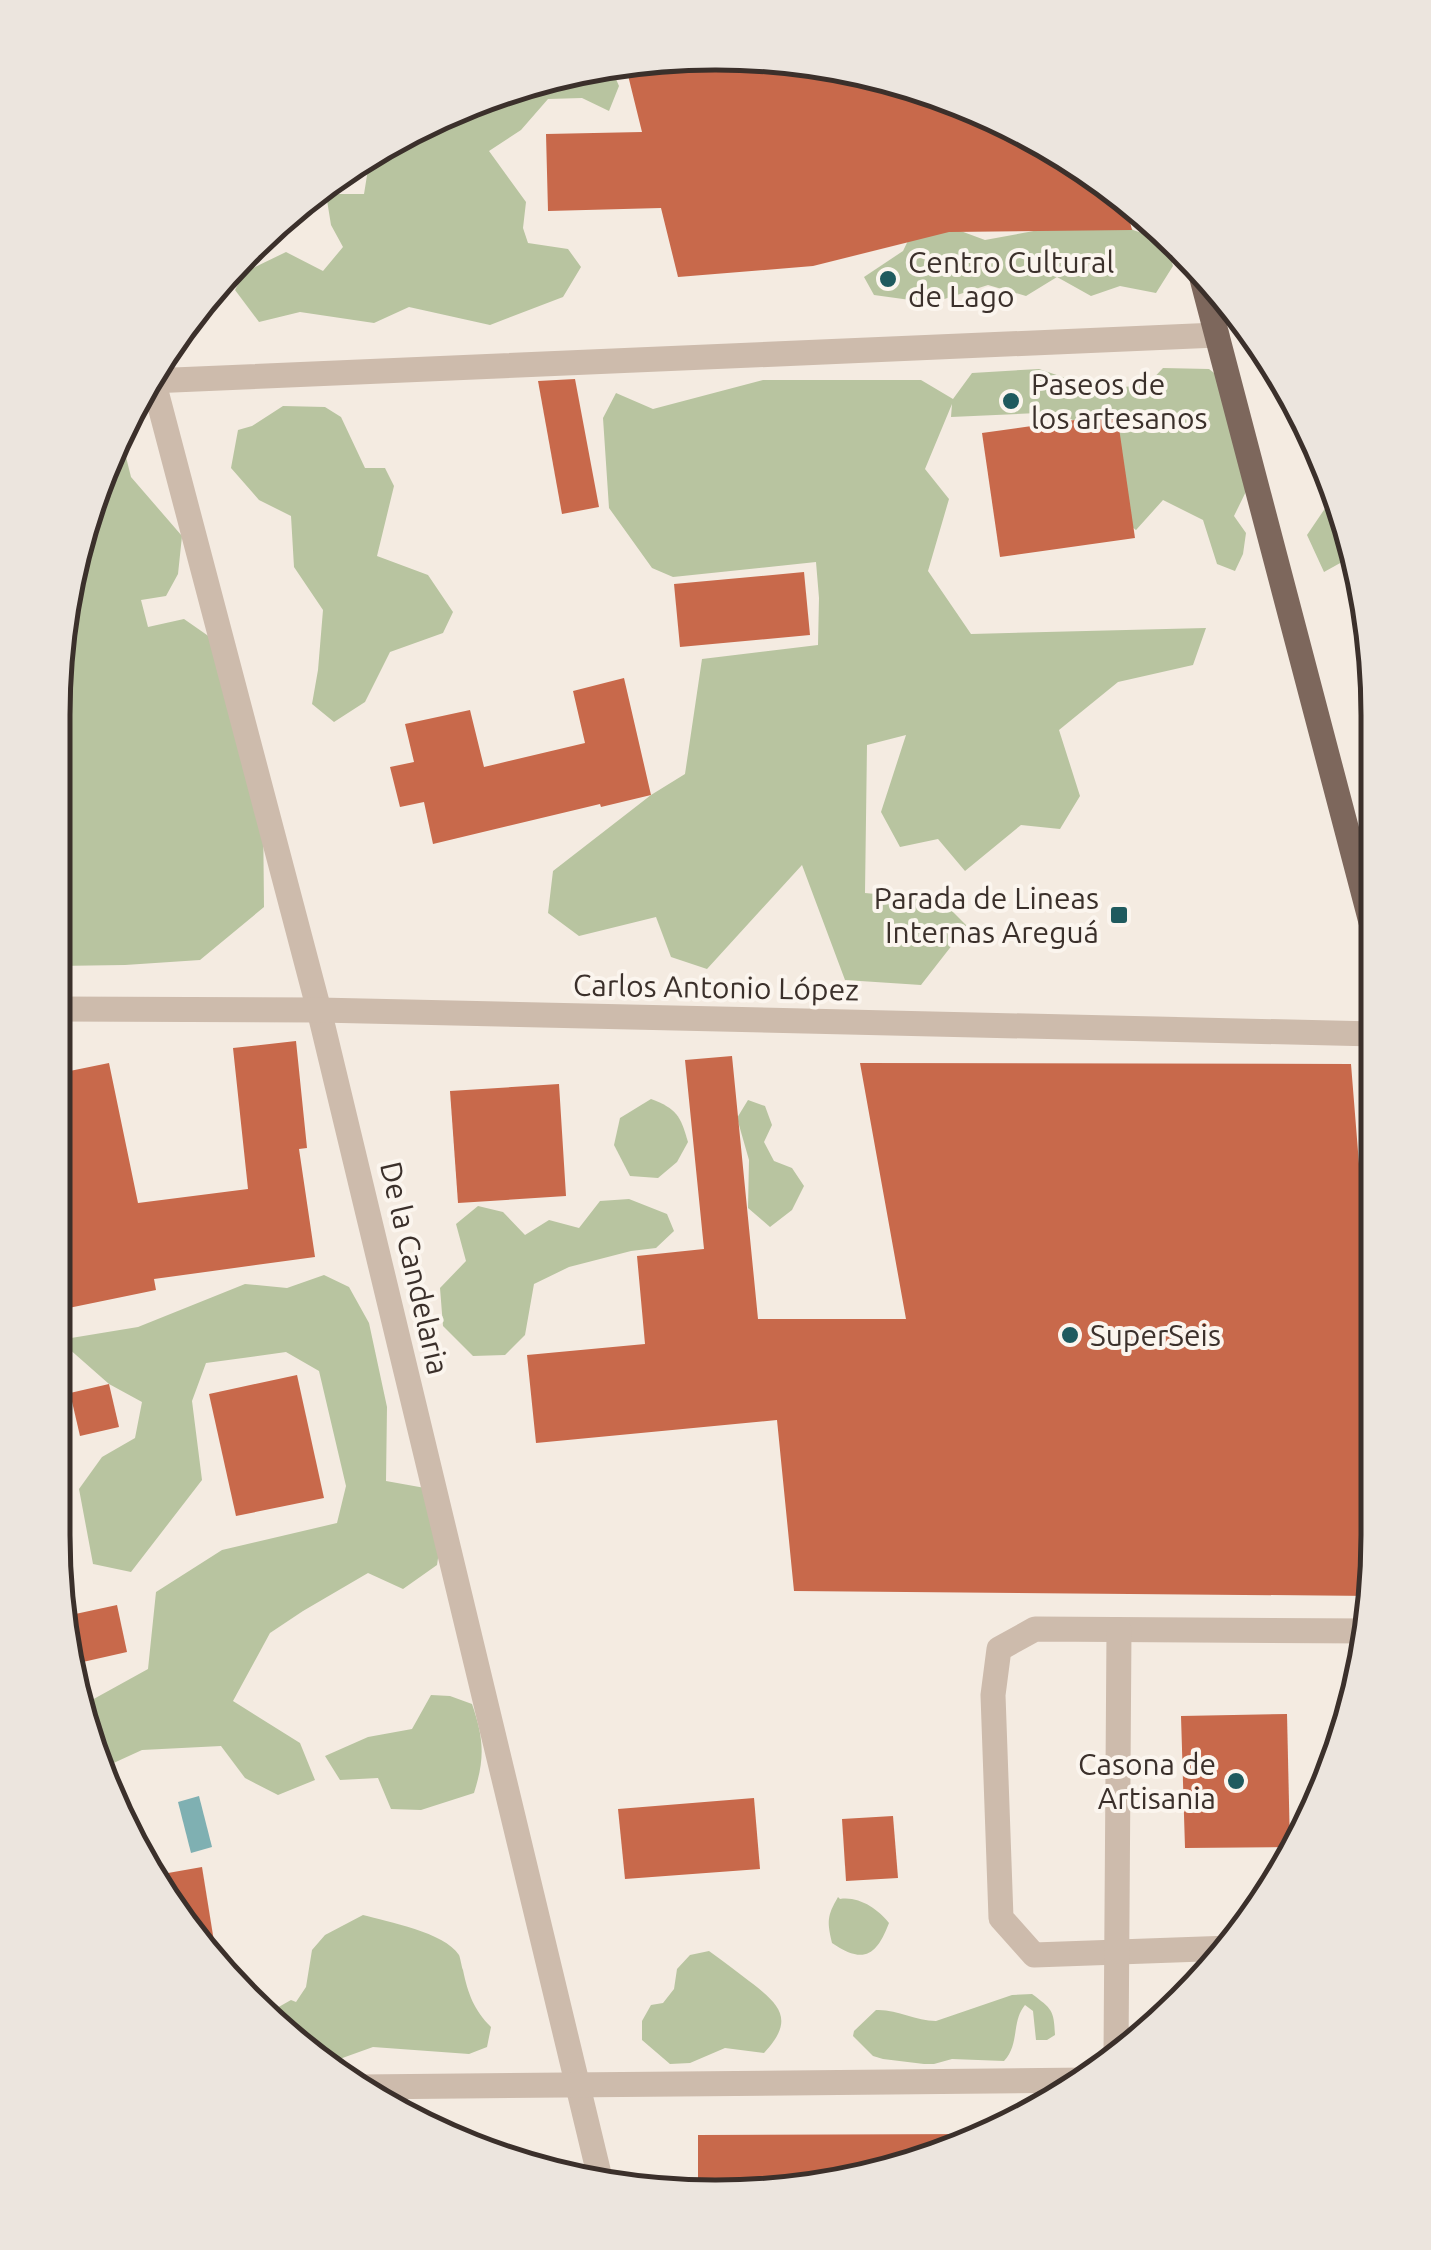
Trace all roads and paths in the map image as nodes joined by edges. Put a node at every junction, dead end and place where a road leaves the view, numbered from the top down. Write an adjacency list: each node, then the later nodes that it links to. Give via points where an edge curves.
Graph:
1 (1207, 297): 2 (main road)
2 (1217, 335): 3 (street); 5 (main road)
3 (165, 378)
4 (156, 393): 7 (street, De la Candelaria)
5 (1361, 884)
6 (70, 1010): 7 (street, Carlos Antonio López)
7 (320, 1010): 8 (street, Carlos Antonio López); 15 (street, De la Candelaria)
8 (1361, 1034)
9 (1119, 1630): 10 (street); 12 (street); 12 (street, via 1036,1629 999,1649 993,1695 1000,1918 1034,1956)
10 (1353, 1631)
11 (1210, 1949): 12 (street)
12 (1115, 1954): 13 (street)
13 (1116, 2041)
14 (1059, 2080): 15 (street)
15 (576, 2086): 16 (street); 17 (street, De la Candelaria)
16 (382, 2087)
17 (598, 2169)

